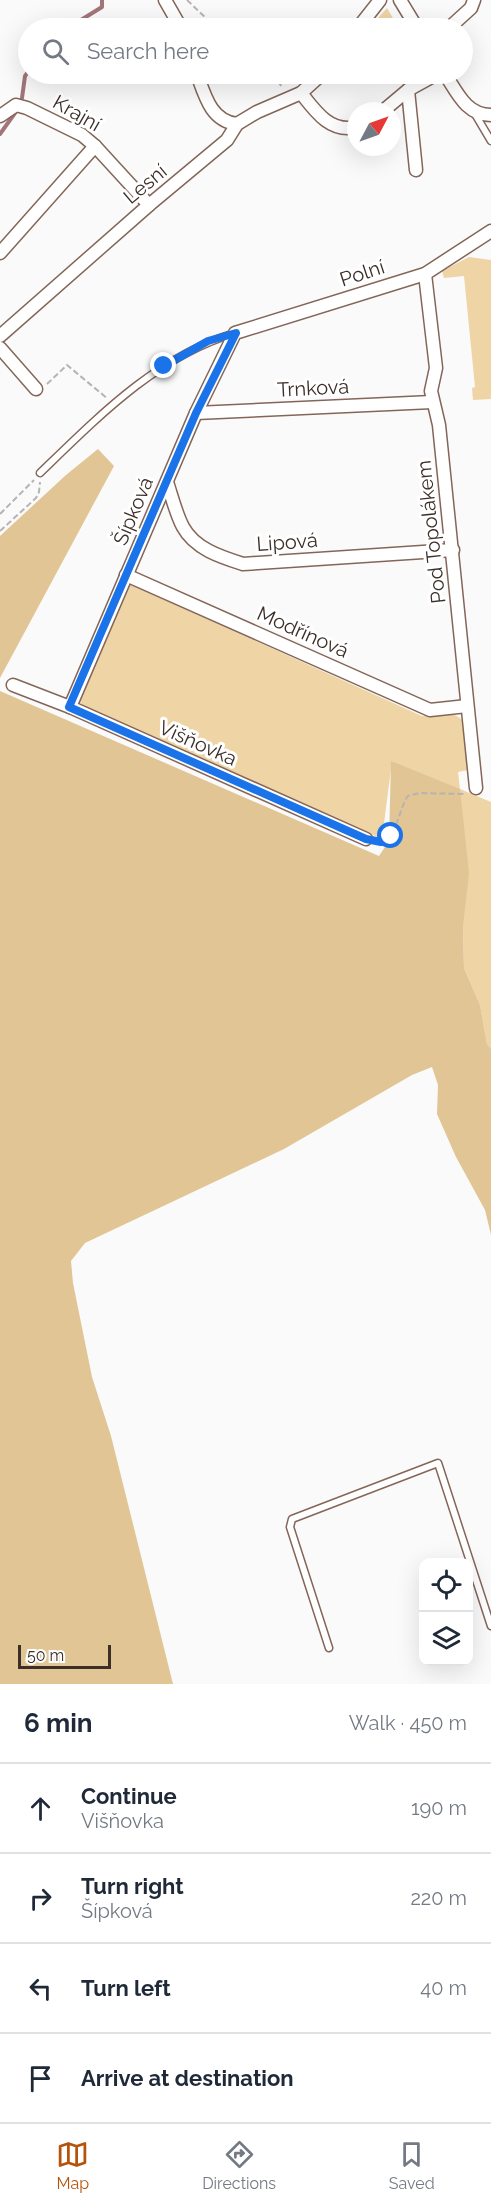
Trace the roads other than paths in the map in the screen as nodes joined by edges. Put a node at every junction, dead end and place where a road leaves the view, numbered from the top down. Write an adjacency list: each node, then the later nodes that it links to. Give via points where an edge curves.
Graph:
1 (165, 0): 5 (street)
2 (380, 0): 6 (street)
3 (400, 0): 7 (street)
4 (474, 0): 8 (street)
5 (175, 18)
6 (366, 18)
7 (411, 18)
8 (460, 18)
9 (201, 84): 19 (street, via 208,104 219,118)
10 (309, 84): 14 (street, Lesní)
11 (419, 84): 13 (street)
12 (452, 84): 16 (street)
13 (408, 90): 15 (street); 23 (street)
14 (295, 95): 19 (street, Lesní); 20 (street, via 324,121)
15 (394, 102)
16 (475, 113): 17 (street); 21 (lane)
17 (491, 115)
18 (0, 116): 22 (street, Krajní, via 16,105 27,108 82,135)
19 (237, 124): 24 (street, Lesní, via 227,140)
20 (347, 127)
21 (491, 141)
22 (95, 146): 24 (street, Krajní); 26 (street)
23 (416, 170)
24 (149, 205): 29 (street, Lesní)
25 (491, 231): 27 (street, Polní)
26 (0, 253)
27 (425, 274): 28 (street, Polní); 32 (street, Pod Topolákem, via 436,368)
28 (236, 333): 33 (street, Šípková); 34 (lane, via 208,341 172,360)
29 (0, 336)
30 (0, 348): 31 (street)
31 (36, 389)
32 (432, 402): 33 (street, Trnková); 36 (street, Pod Topolákem, via 439,425)
33 (196, 413): 35 (street, Šípková)
34 (40, 473)
35 (167, 482): 36 (street, Lipová, via 184,528 216,556 243,564); 37 (street, Šípková)
36 (453, 549): 39 (street, Pod Topolákem)
37 (126, 575): 39 (street, Modřínová, via 430,710); 40 (street, Šípková)
38 (13, 685): 40 (street, Višňovka)
39 (466, 706): 41 (street, Pod Topolákem)
40 (69, 707): 42 (street, Višňovka)
41 (474, 791)
42 (366, 839)
43 (491, 1626): 44 (lane, via 438,1463 292,1519 290,1527)
44 (329, 1647)

